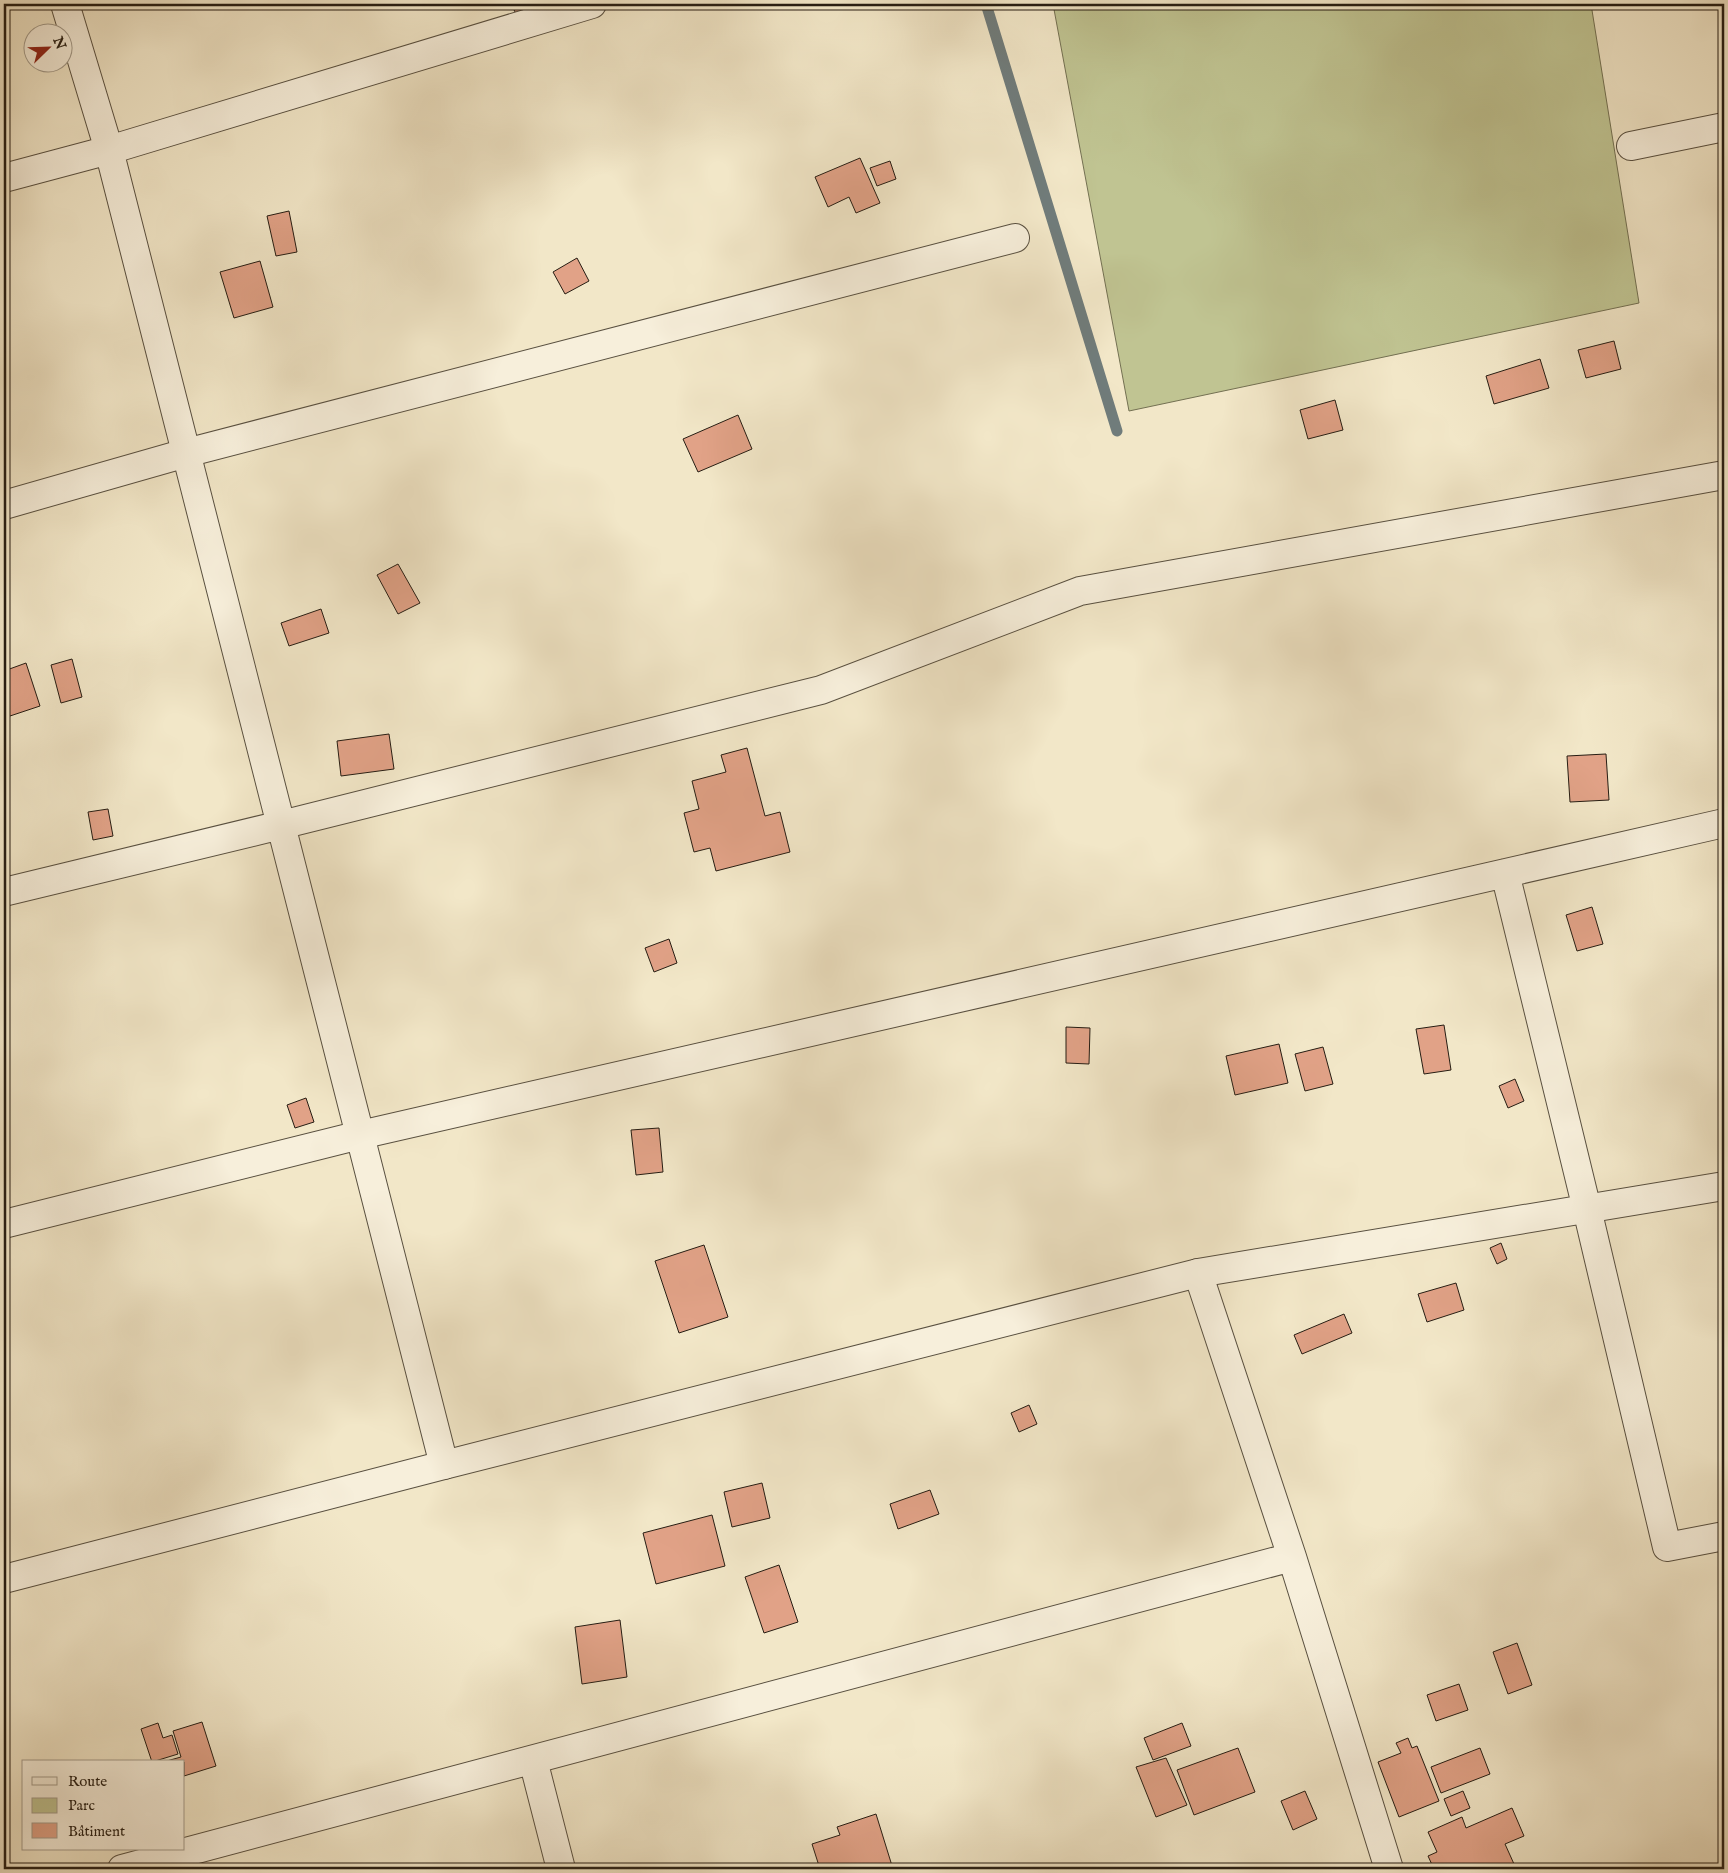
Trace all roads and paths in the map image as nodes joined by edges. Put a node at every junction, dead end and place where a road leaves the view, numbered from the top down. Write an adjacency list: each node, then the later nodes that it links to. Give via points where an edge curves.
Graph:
1 (65, 4): 5 (street)
2 (592, 4): 5 (street)
3 (1724, 126): 4 (street)
4 (1631, 146)
5 (109, 150): 6 (street); 8 (street)
6 (4, 178)
7 (1015, 238): 8 (street)
8 (186, 453): 10 (street); 12 (street)
9 (1724, 475): 12 (street, via 1080,592 821,690)
10 (4, 505)
11 (1724, 823): 13 (street)
12 (281, 825): 14 (street); 15 (street)
13 (1505, 873): 15 (street); 17 (street)
14 (4, 892)
15 (360, 1135): 18 (street); 20 (street)
16 (1724, 1186): 17 (street)
17 (1587, 1209): 19 (street); 21 (street, via 1667,1548)
18 (4, 1224)
19 (1198, 1273): 20 (street); 22 (street)
20 (444, 1465): 23 (street)
21 (1724, 1536)
22 (1292, 1557): 24 (street); 27 (street)
23 (4, 1579)
24 (533, 1760): 25 (street); 26 (street)
25 (122, 1869)
26 (561, 1869)
27 (1389, 1869)

